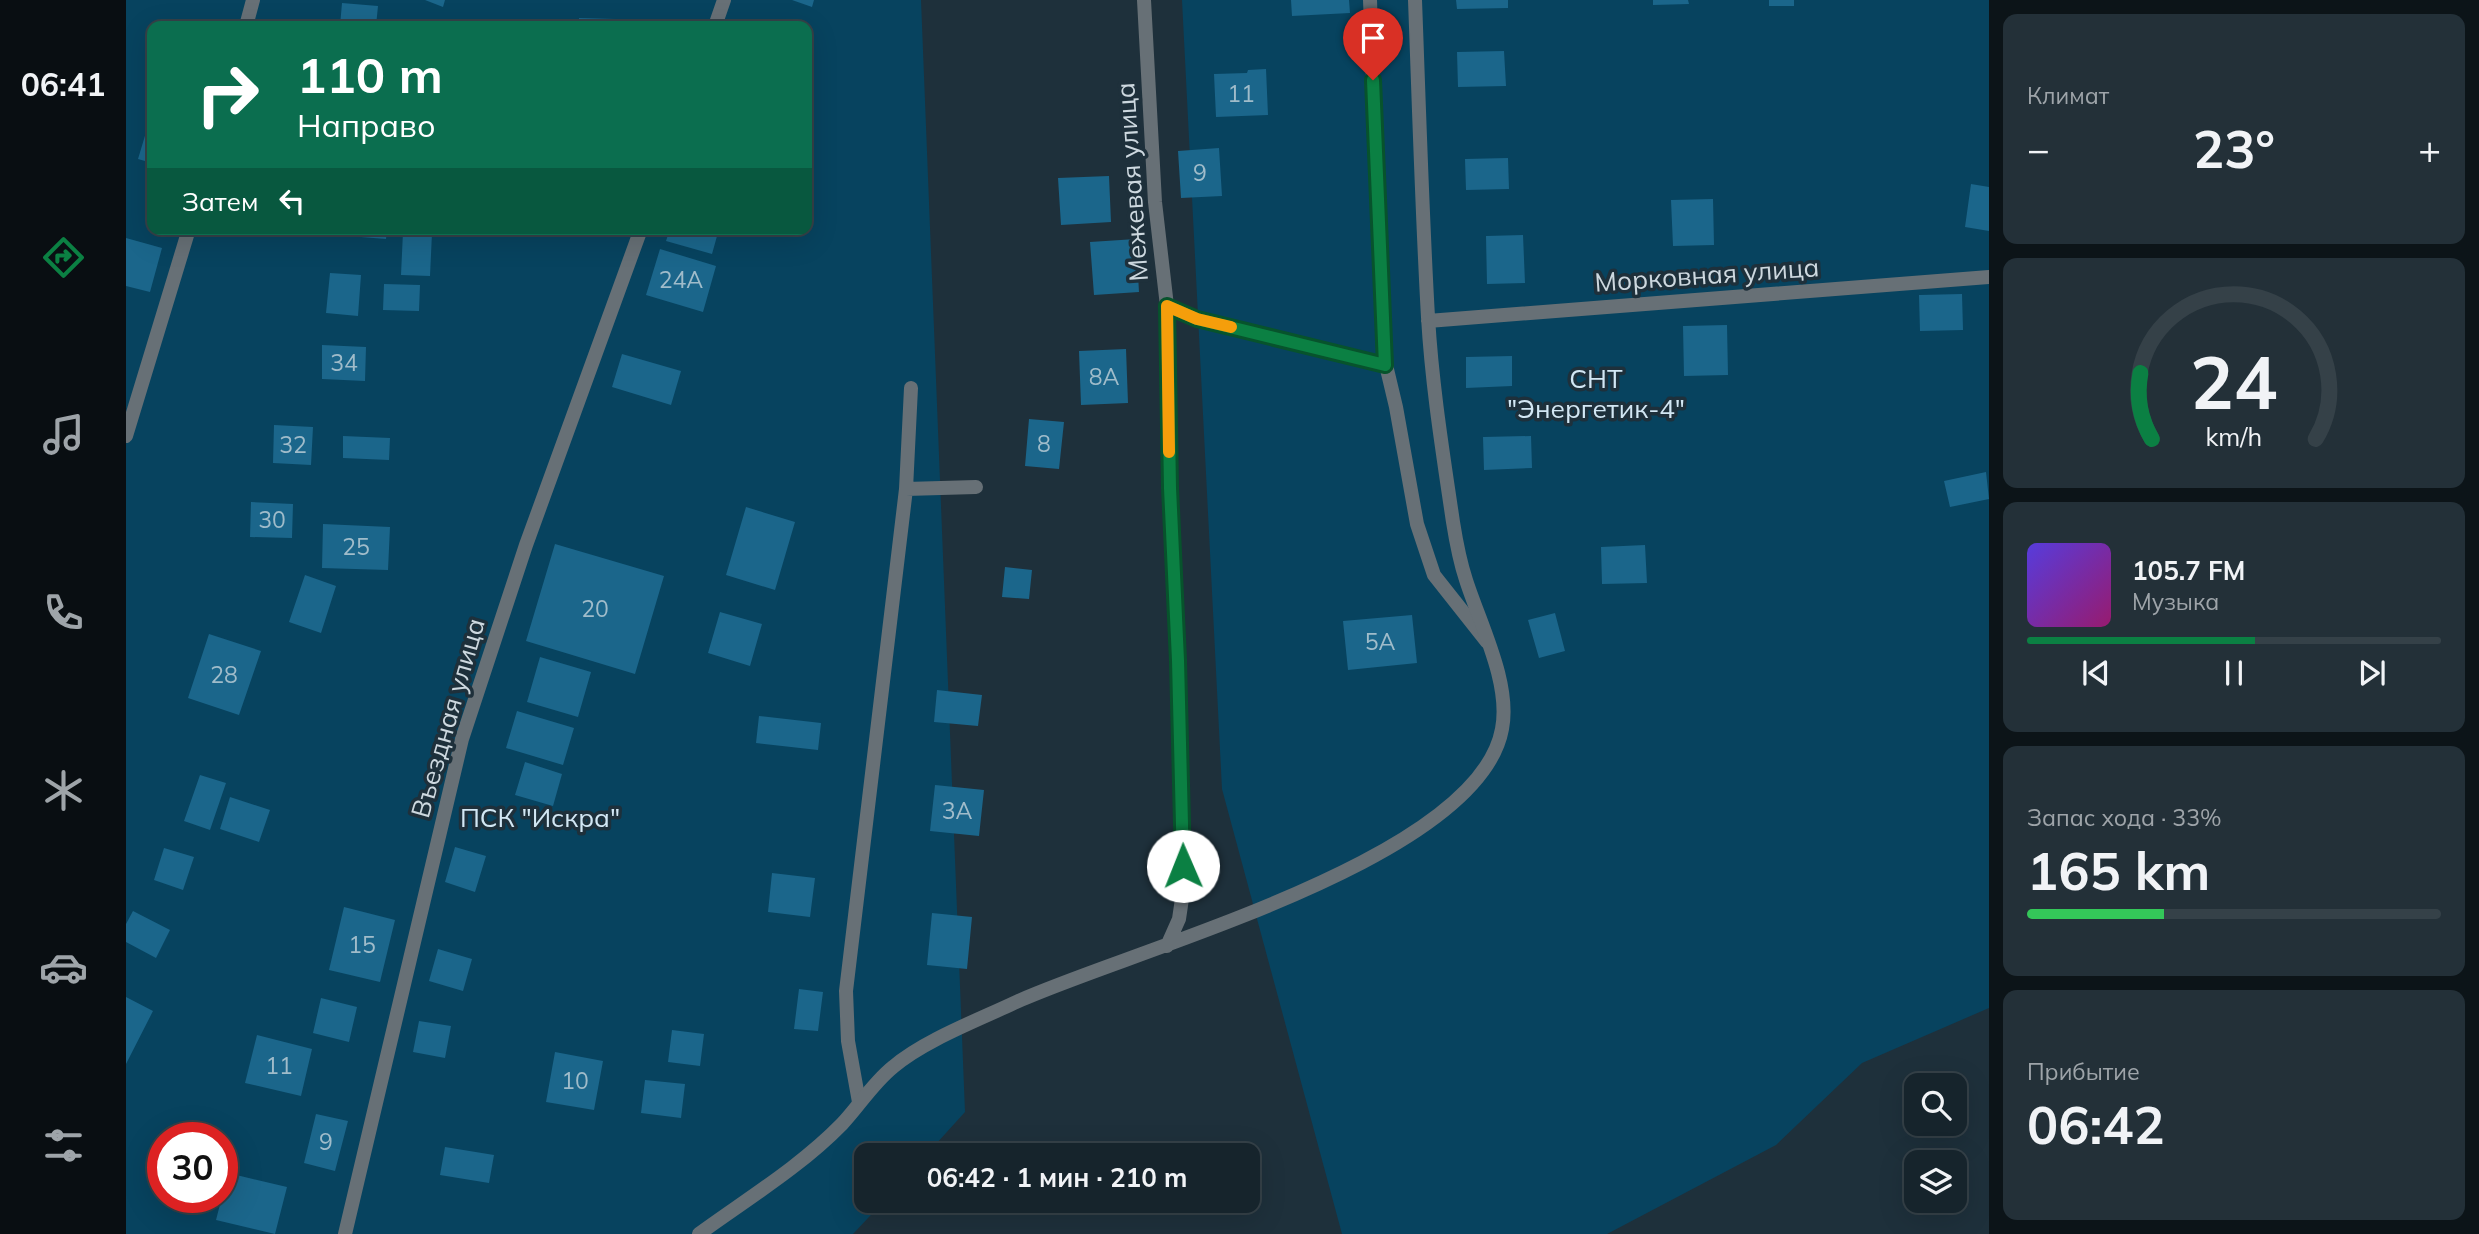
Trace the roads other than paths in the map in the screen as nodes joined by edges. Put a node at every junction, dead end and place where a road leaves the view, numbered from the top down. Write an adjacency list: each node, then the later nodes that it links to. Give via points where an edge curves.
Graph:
1 (253, 0): 6 (street)
2 (724, 0): 7 (street)
3 (1144, 0): 11 (street, Межевая улица, via 1155,202)
4 (1370, 0): 13 (street)
5 (1415, 0): 12 (street)
6 (247, 21)
7 (717, 21)
8 (187, 235): 15 (street)
9 (639, 235): 21 (street, Въездная улица, via 526,545 462,739)
10 (1989, 276): 12 (street, Морковная улица)
11 (1167, 306): 13 (street, via 1197,319); 19 (street, Межевая улица, via 1183,892 1179,919)
12 (1428, 321): 18 (street, via 1454,528)
13 (1385, 365): 18 (street, via 1417,524 1434,575)
14 (911, 388): 17 (street)
15 (126, 436)
16 (976, 488): 17 (street)
17 (906, 489): 20 (street, via 846,991 848,1041)
18 (1488, 643): 19 (street, via 1503,694 1503,724 1496,752 1474,784 1401,842 1293,895)
19 (1167, 946): 20 (street, via 1019,1000 930,1043 894,1066)
20 (859, 1102): 22 (street, via 843,1123 792,1167)
21 (345, 1234)
22 (699, 1234)

